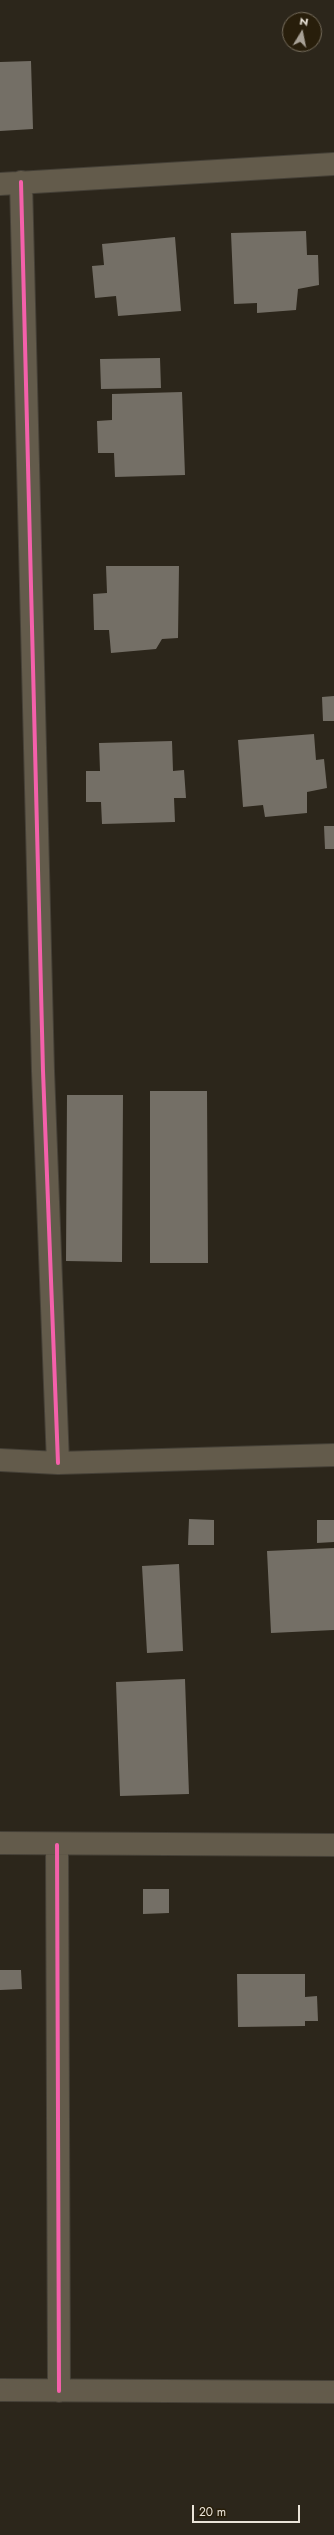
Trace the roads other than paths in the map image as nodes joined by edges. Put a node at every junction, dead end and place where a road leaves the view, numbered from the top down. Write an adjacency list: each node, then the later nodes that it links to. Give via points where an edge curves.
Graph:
1 (334, 164): 2 (street)
2 (21, 182): 3 (street); 6 (street, via 43,1071)
3 (0, 184)
4 (334, 1455): 6 (street)
5 (0, 1460): 6 (street)
6 (58, 1463)
7 (0, 1843): 8 (street)
8 (57, 1845): 9 (street); 11 (street)
9 (334, 1845)
10 (0, 2390): 11 (street)
11 (59, 2391): 12 (street)
12 (334, 2392)

